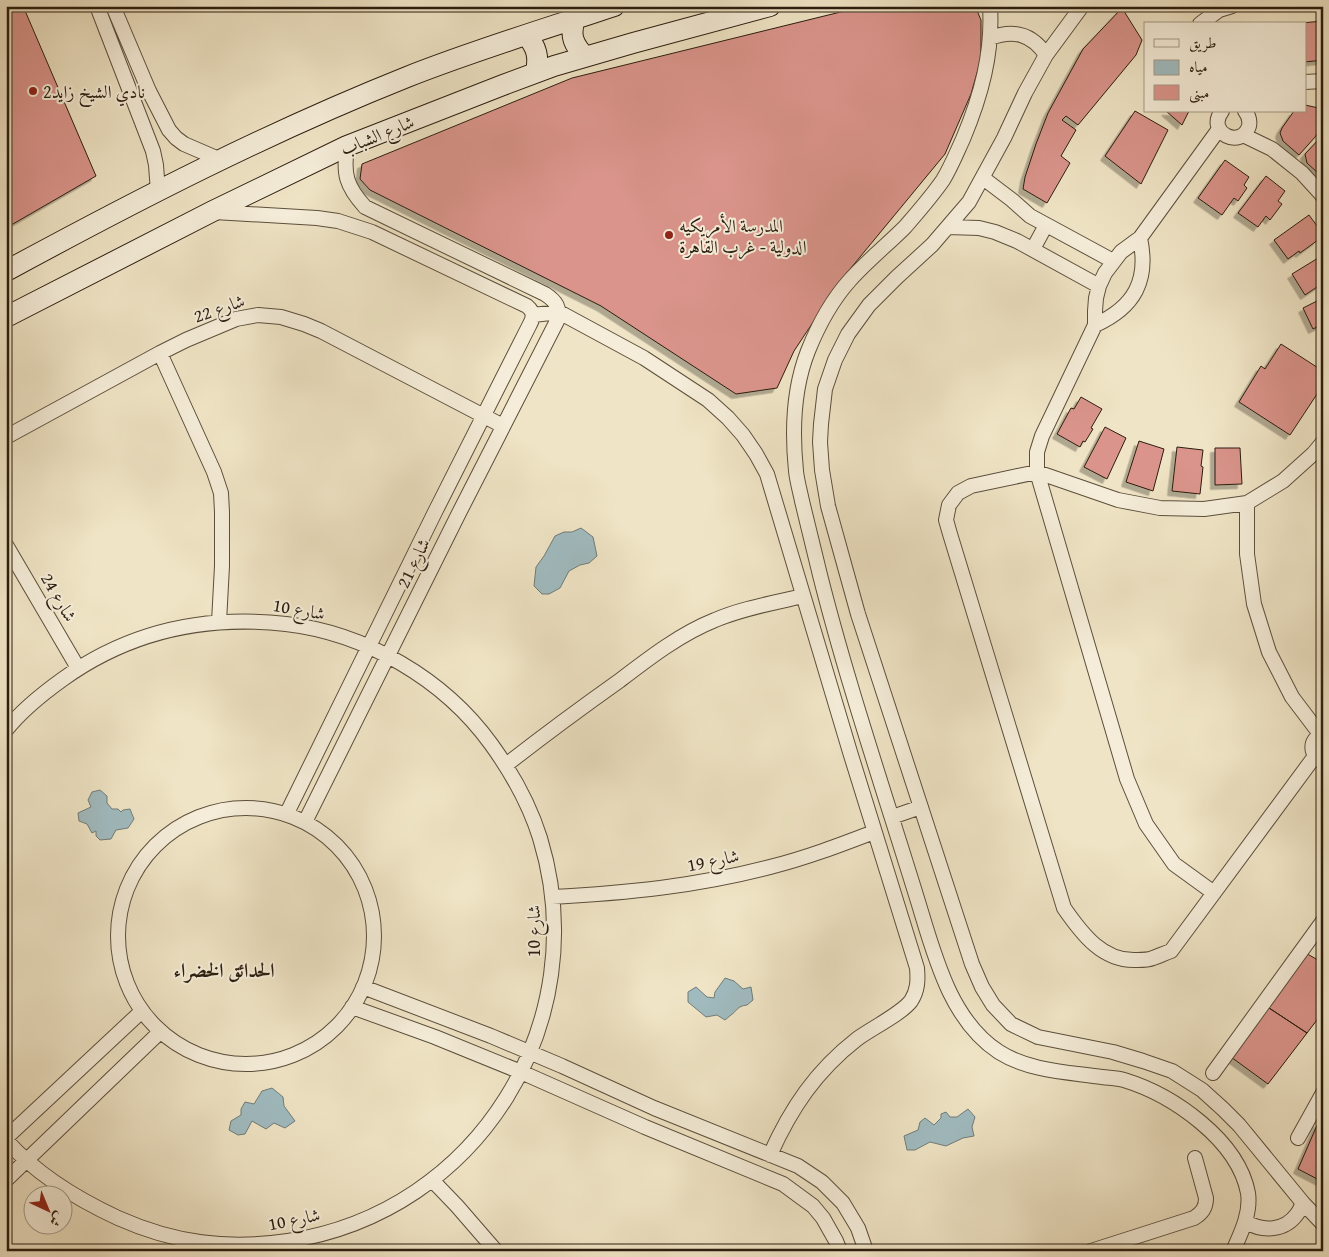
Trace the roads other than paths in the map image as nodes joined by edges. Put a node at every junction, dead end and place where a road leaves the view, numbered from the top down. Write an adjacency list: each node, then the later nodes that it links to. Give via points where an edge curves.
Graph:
1 (97, 6): 24 (street, via 154,151)
2 (113, 6): 22 (street, via 149,91 170,130 184,144)
3 (614, 6): 8 (street)
4 (770, 6): 13 (street, شارع الشباب)
5 (990, 6): 11 (street)
6 (1082, 6): 12 (street)
7 (1232, 6): 9 (street, via 1219,10)
8 (575, 20): 10 (street); 13 (street, via 572,38)
9 (1203, 22)
10 (526, 35): 14 (street, via 537,52); 22 (street, via 362,96)
11 (990, 38): 12 (street, via 999,34 1017,34 1034,41); 57 (street, via 973,115 943,180 902,230 848,282 824,317 807,353 798,386 794,436 796,474 832,624)
12 (1046, 55): 23 (street)
13 (585, 57): 14 (street, شارع الشباب)
14 (536, 72): 21 (street, شارع الشباب)
15 (1323, 81): 16 (street)
16 (1306, 82)
17 (1221, 112): 19 (street)
18 (1248, 112): 20 (street, via 1250,122)
19 (1219, 129): 20 (street, via 1229,138); 29 (street)
20 (1243, 135): 25 (street, via 1272,149 1302,173)
21 (347, 146): 26 (street, شارع الشباب); 34 (street, via 344,163 347,180 365,207 545,294 556,304)
22 (221, 160): 24 (street)
23 (983, 178): 27 (street); 28 (street)
24 (158, 192): 32 (street)
25 (1323, 196)
26 (213, 212): 35 (street, شارع الشباب); 36 (street, via 317,218 372,232 527,306 532,311)
27 (1046, 225): 30 (street); 31 (street)
28 (948, 227): 30 (street, via 978,228); 55 (street, via 869,305 848,334 826,389 820,442 828,506 858,614)
29 (1140, 238): 31 (street); 37 (street, via 1143,269 1132,298 1122,310)
30 (1033, 249): 33 (street)
31 (1112, 262): 33 (street)
32 (6, 271)
33 (1100, 286): 37 (street, via 1094,311)
34 (558, 316): 36 (street); 40 (street, شارع 21); 46 (street, via 644,358 708,400 743,435 767,474)
35 (6, 317)
36 (532, 319): 39 (street, شارع 21)
37 (1095, 325): 43 (street, via 1042,436 1037,452)
38 (160, 353): 39 (street, شارع 22, via 236,319 258,315 281,317 321,332); 41 (street, شارع 22); 47 (street, via 221,493)
39 (483, 415): 40 (street, شارع 22); 48 (street, شارع 21)
40 (503, 426): 49 (street, شارع 21)
41 (6, 437)
42 (1323, 442): 44 (street, via 1282,481)
43 (1037, 472): 44 (street, via 1118,500 1160,508 1204,509); 60 (street, via 1127,779 1146,824 1174,864); 60 (street, via 971,486 958,493 946,520 1064,908 1091,942 1109,955 1130,960 1151,959 1171,950)
44 (1248, 503): 52 (street, via 1247,554 1254,604 1269,652 1292,697)
45 (6, 545): 50 (street, شارع 24)
46 (803, 596): 54 (street, via 743,610 687,633); 59 (street)
47 (219, 622): 48 (street, شارع 10, via 259,621 299,626 334,634); 50 (street, شارع 10, via 146,636)
48 (368, 647): 49 (street, شارع 10); 56 (street, شارع 21)
49 (388, 656): 54 (street, شارع 10, via 454,703 482,732); 58 (street, شارع 21)
50 (78, 668): 51 (street, شارع 10, via 44,693)
51 (6, 730)
52 (1322, 734): 53 (street, via 1314,740 1312,748)
53 (1319, 758): 60 (street)
54 (506, 765): 61 (street, شارع 10, via 539,836)
55 (921, 806): 57 (street); 78 (street, via 972,964 993,1005 1011,1024 1038,1037 1113,1052 1172,1071 1202,1090 1239,1125)
56 (287, 813): 58 (street); 65 (street, via 250,807 213,811 179,826 151,850 130,881 119,913 118,948 126,981)
57 (892, 817): 79 (street, via 943,978 972,1028 1000,1053 1024,1064 1122,1080 1173,1102 1214,1134 1230,1152 1248,1196)
58 (305, 822): 63 (street, via 336,844 359,875 372,912 373,950)
59 (874, 832): 61 (street, شارع 19, via 770,867 717,879 663,888); 73 (street, via 917,968 915,993 902,1010 858,1039 815,1079 792,1111)
60 (1214, 893)
61 (552, 897): 67 (street, شارع 10, via 551,976 543,1015)
62 (1323, 921): 69 (street)
63 (363, 988): 64 (street); 67 (street)
64 (352, 1007): 66 (street, via 313,1045 288,1057 262,1063 234,1064 208,1058 183,1048); 68 (street)
65 (142, 1011): 66 (street); 72 (street)
66 (160, 1032): 75 (street)
67 (530, 1052): 68 (street, شارع 10); 73 (street, via 654,1108)
68 (521, 1072): 77 (street, شارع 10, via 483,1131); 84 (street, via 783,1184 813,1206)
69 (1213, 1073)
70 (1323, 1093): 71 (street)
71 (1298, 1138)
72 (6, 1139): 75 (street, شارع 10)
73 (770, 1155): 85 (street, via 798,1166 822,1182 843,1203 858,1228)
74 (1195, 1158): 86 (street, via 1206,1198 1200,1215)
75 (26, 1161): 76 (street); 81 (street, شارع 10, via 94,1207)
76 (6, 1180)
77 (432, 1180): 82 (street, شارع 10, via 371,1217); 83 (street)
78 (1303, 1203): 79 (street, via 1289,1222 1278,1228 1254,1227); 80 (street)
79 (1246, 1222): 87 (street)
80 (1323, 1224)
81 (170, 1244): 82 (street, شارع 10)
82 (312, 1244)
83 (496, 1251)
84 (840, 1251)
85 (866, 1251)
86 (1090, 1251)
87 (1233, 1251)

